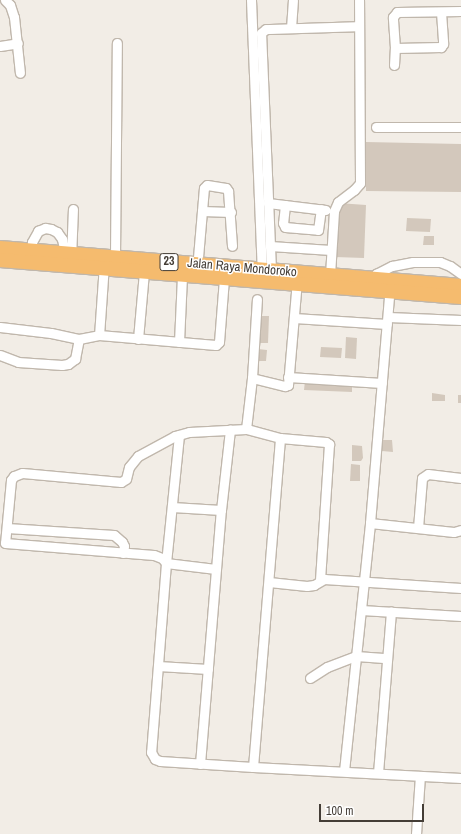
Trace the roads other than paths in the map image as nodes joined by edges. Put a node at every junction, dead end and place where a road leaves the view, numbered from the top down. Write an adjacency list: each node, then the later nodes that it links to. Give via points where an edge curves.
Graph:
1 (5, 0): 9 (street, via 14,17)
2 (251, 0): 34 (street)
3 (293, 0): 8 (street)
4 (359, 0): 7 (street)
5 (461, 11): 6 (street)
6 (441, 12): 12 (street, via 441,47); 12 (street, via 394,13)
7 (359, 26): 8 (street); 22 (street, via 360,183 338,202)
8 (291, 28): 17 (street, via 266,29 261,33)
9 (18, 43): 11 (street); 14 (street)
10 (117, 43): 31 (street)
11 (0, 46)
12 (395, 48): 13 (street)
13 (394, 65)
14 (20, 74)
15 (376, 127): 16 (street)
16 (461, 127)
17 (268, 203): 18 (street); 25 (street)
18 (285, 205): 20 (street); 20 (street, via 285,226 318,230)
19 (74, 208): 29 (street)
20 (321, 209): 22 (street)
21 (202, 211): 23 (street); 23 (street, via 204,188 213,186 226,188); 33 (street)
22 (334, 211): 28 (street)
23 (231, 212): 24 (street)
24 (232, 246)
25 (270, 246): 28 (street); 34 (street)
26 (0, 248): 27 (highway, Jalan Raya Mondoroko / 23)
27 (31, 250): 29 (highway, Jalan Raya Mondoroko / 23); 29 (street, via 35,235 45,228 57,232)
28 (331, 250): 37 (street)
29 (69, 258): 30 (highway, Jalan Raya Mondoroko / 23); 31 (highway, Jalan Raya Mondoroko / 23)
30 (0, 260)
31 (108, 261): 32 (highway, Jalan Raya Mondoroko / 23); 33 (highway, Jalan Raya Mondoroko / 23); 48 (street)
32 (144, 272): 33 (highway, Jalan Raya Mondoroko / 23); 50 (street)
33 (192, 272): 36 (highway, Jalan Raya Mondoroko / 23); 51 (street)
34 (265, 274): 36 (highway, Jalan Raya Mondoroko / 23); 38 (highway, Jalan Raya Mondoroko / 23)
35 (461, 274): 39 (street, via 440,262 413,262 392,266 378,273)
36 (230, 275): 51 (street, via 219,342 216,345)
37 (330, 275): 38 (highway, Jalan Raya Mondoroko / 23); 39 (highway, Jalan Raya Mondoroko / 23)
38 (297, 278): 39 (highway, Jalan Raya Mondoroko / 23); 44 (street)
39 (373, 284): 40 (highway, Jalan Raya Mondoroko / 23)
40 (390, 286): 41 (highway, Jalan Raya Mondoroko / 23); 42 (highway, Jalan Raya Mondoroko / 23); 45 (street)
41 (461, 286)
42 (461, 297)
43 (257, 300): 54 (street)
44 (294, 318): 45 (street); 53 (street)
45 (387, 320): 46 (street); 55 (street)
46 (461, 320)
47 (0, 328): 49 (street)
48 (99, 335): 49 (street); 50 (street)
49 (79, 338): 52 (street, via 75,359 68,364 18,362)
50 (138, 339): 51 (street)
51 (178, 342)
52 (0, 355)
53 (288, 377): 54 (street, via 288,385 285,386); 55 (street)
54 (252, 382): 56 (street)
55 (382, 383): 63 (street)
56 (246, 428): 57 (street); 59 (street)
57 (230, 430): 58 (street, via 189,432); 62 (street)
58 (179, 435): 61 (street); 64 (street, via 166,439 138,456 129,468 126,479 121,482 22,473 14,476 11,480)
59 (280, 438): 71 (street, via 329,444); 72 (street)
60 (461, 478): 65 (street, via 428,474 422,478)
61 (172, 507): 62 (street); 69 (street)
62 (220, 510): 70 (street)
63 (370, 523): 65 (street); 73 (street)
64 (7, 528): 67 (street); 68 (street, via 114,535 122,542)
65 (418, 528): 66 (street, via 454,532)
66 (461, 530)
67 (3, 543): 68 (street)
68 (123, 553): 69 (street, via 154,555)
69 (166, 563): 70 (street); 80 (street)
70 (216, 570): 81 (street)
71 (320, 581): 72 (street, via 307,586); 73 (street, via 324,579)
72 (269, 582): 84 (street)
73 (363, 583): 74 (street); 75 (street)
74 (461, 588)
75 (361, 610): 76 (street); 78 (street)
76 (391, 612): 77 (street); 79 (street)
77 (461, 616)
78 (356, 656): 79 (street); 82 (street, via 327,667); 85 (street)
79 (388, 658): 86 (street)
80 (158, 666): 81 (street); 83 (street, via 152,756 160,761)
81 (208, 669): 83 (street)
82 (310, 678)
83 (200, 764): 84 (street)
84 (253, 767): 85 (street)
85 (344, 771): 86 (street)
86 (378, 773): 87 (street)
87 (420, 776): 88 (street); 89 (street)
88 (461, 778)
89 (416, 834)

